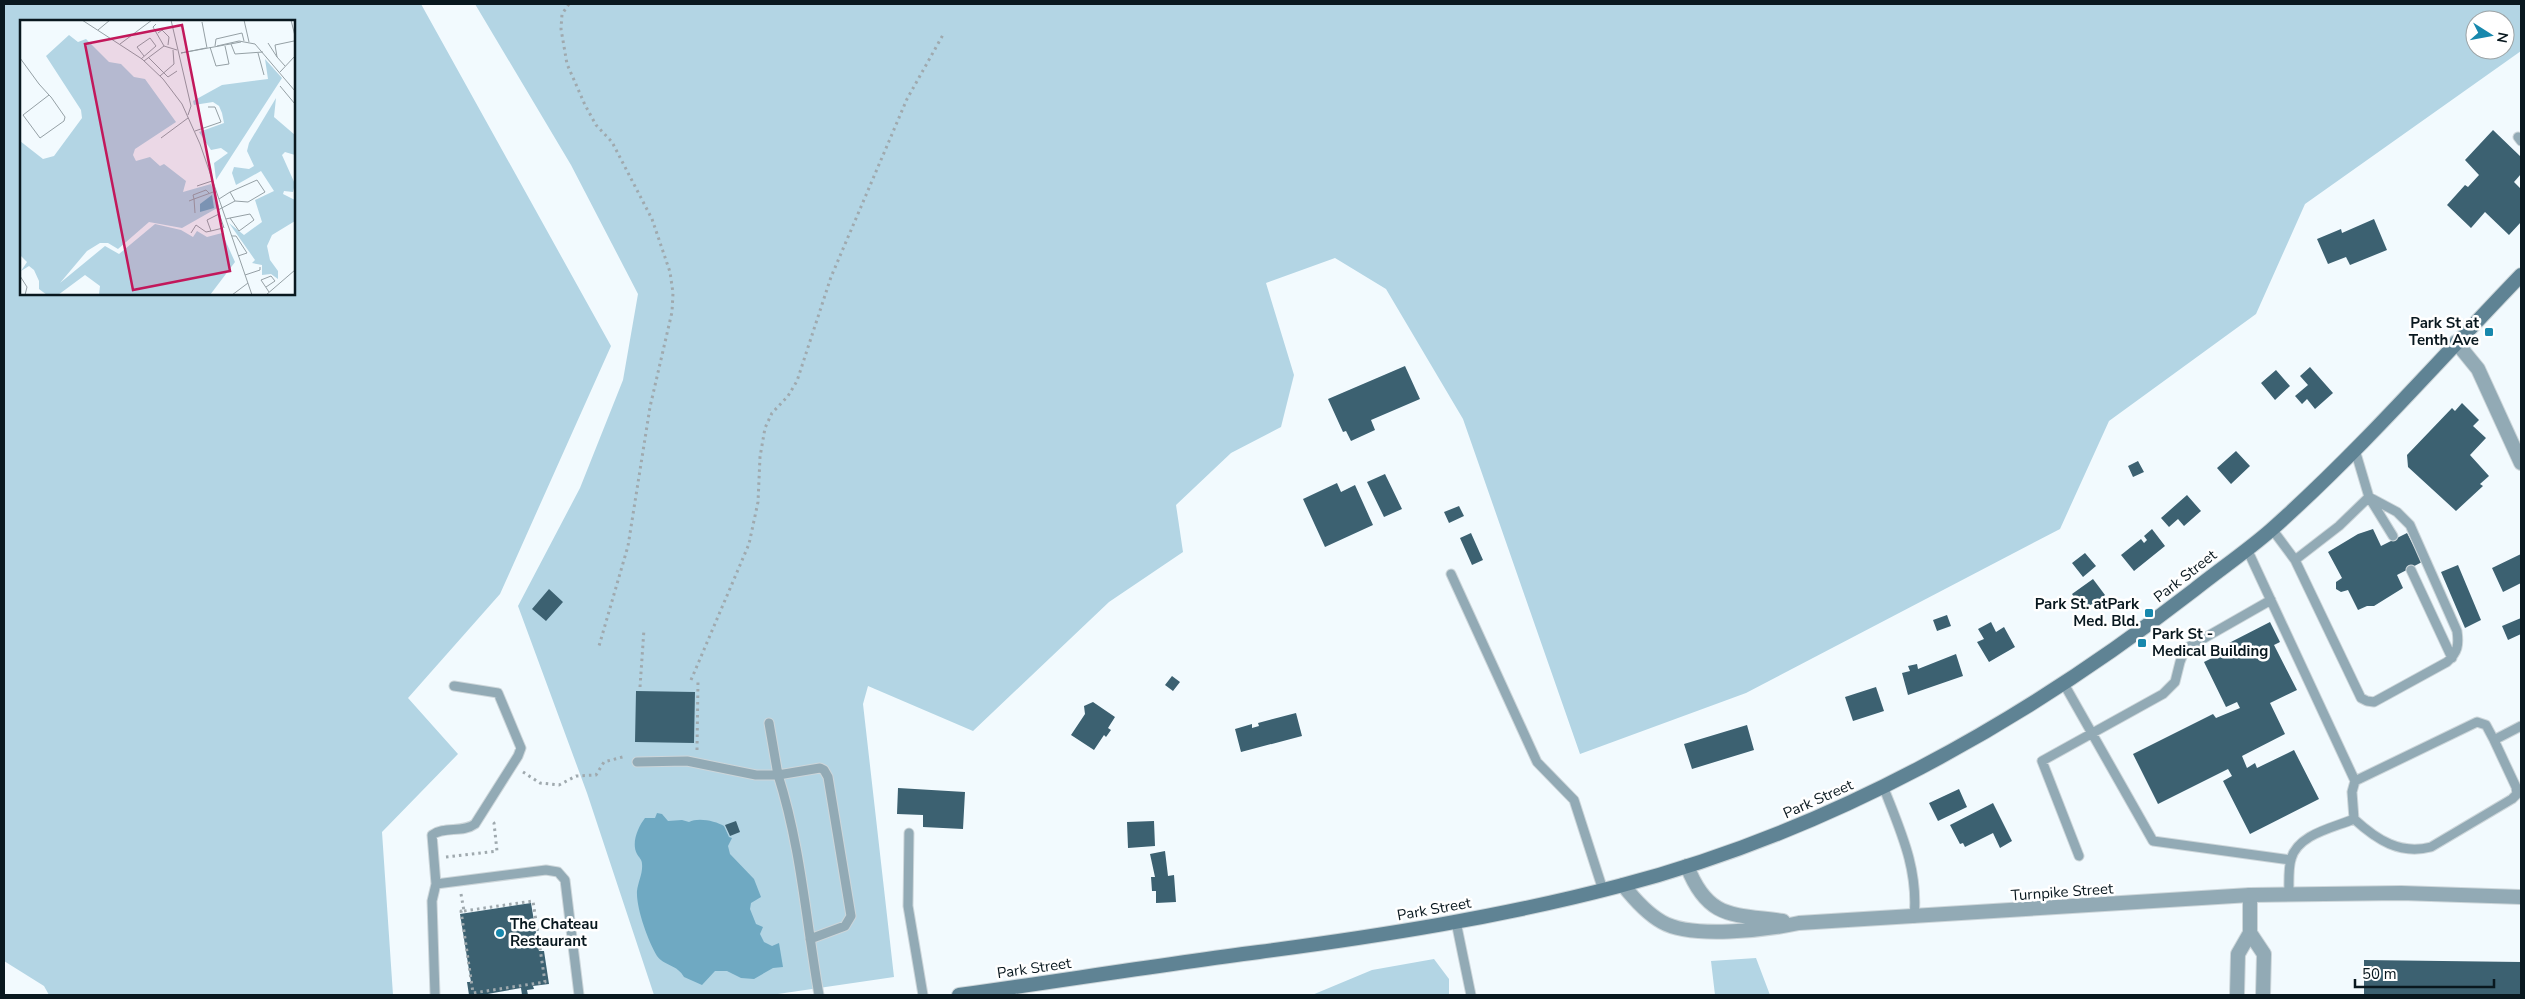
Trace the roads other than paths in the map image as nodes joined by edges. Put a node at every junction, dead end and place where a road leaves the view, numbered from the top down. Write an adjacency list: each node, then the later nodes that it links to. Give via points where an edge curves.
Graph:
1 (2521, 276): 2 (main road, Park Street)
2 (2456, 342): 3 (main road, Park Street); 4 (street, via 2478,369)
3 (2355, 450): 5 (lane); 6 (main road, Park Street)
4 (2521, 463)
5 (2369, 498): 7 (lane); 9 (lane); 13 (lane, via 2397,512 2410,525 2457,631 2458,645)
6 (2272, 529): 8 (main road, Park Street); 9 (lane)
7 (2393, 536)
8 (2247, 549): 12 (lane); 14 (main road, Park Street)
9 (2295, 560): 13 (lane, via 2361,698 2374,702)
10 (2411, 570): 13 (lane)
11 (1452, 574): 31 (lane, via 1536,762 1574,800)
12 (2271, 600): 18 (lane, via 2186,649 2175,682 2163,694); 22 (lane)
13 (2452, 658)
14 (2064, 684): 18 (lane); 23 (main road, Park Street, via 2006,720)
15 (454, 686): 29 (lane, via 498,693 521,748 473,826 432,835)
16 (769, 723): 21 (lane)
17 (2521, 726): 19 (lane)
18 (2091, 733): 26 (lane, via 2042,761); 27 (lane, via 2154,842)
19 (2494, 740): 22 (lane, via 2486,725 2477,722); 24 (lane, via 2517,794 2432,847 2390,846)
20 (637, 762): 21 (lane, via 687,762 756,776)
21 (778, 775): 39 (lane, via 791,814); 39 (lane, via 820,768 828,777 851,916 845,926)
22 (2355, 781): 24 (lane, via 2352,792)
23 (1883, 786): 28 (main road, Park Street, via 1800,826); 35 (lane, via 1910,853 1916,903)
24 (2354, 819): 27 (lane, via 2309,837 2297,846)
25 (910, 833): 43 (lane, via 908,906)
26 (2078, 856)
27 (2291, 860): 33 (lane)
28 (1688, 866): 30 (main road, Park Street); 37 (street, via 1696,887 1718,910)
29 (436, 884): 40 (lane, via 432,901); 41 (lane, via 546,870 562,875)
30 (1623, 885): 31 (main road, Park Street); 37 (street, Turnpike Street, via 1641,907 1662,923 1681,929 1732,931 1779,928)
31 (1604, 890): 36 (main road, Park Street)
32 (2250, 895): 33 (street, Turnpike Street); 35 (street, Turnpike Street); 38 (street)
33 (2289, 895): 34 (street, Turnpike Street, via 2400,893)
34 (2521, 897)
35 (1914, 918): 37 (street, Turnpike Street)
36 (1456, 922): 44 (main road, Park Street); 45 (lane)
37 (1799, 923)
38 (2250, 933): 46 (street, via 2238,954); 47 (street, via 2264,954)
39 (810, 938): 42 (lane)
40 (435, 995)
41 (579, 995)
42 (819, 995)
43 (923, 995)
44 (959, 995)
45 (1471, 995)
46 (2237, 995)
47 (2264, 995)

